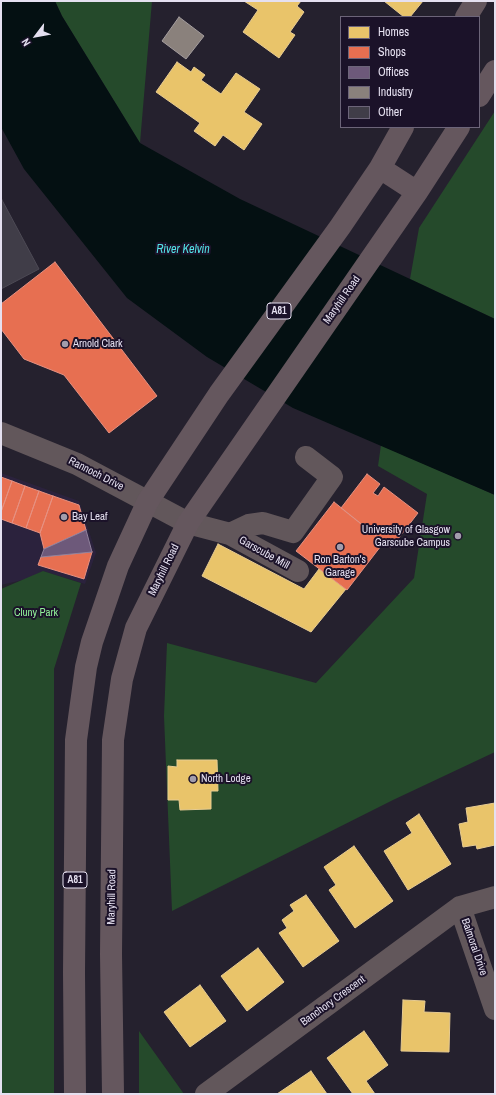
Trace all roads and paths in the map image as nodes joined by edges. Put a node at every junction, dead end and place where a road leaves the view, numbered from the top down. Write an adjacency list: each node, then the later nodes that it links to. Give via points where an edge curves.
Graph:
1 (476, 1): 2 (main road)
2 (467, 16)
3 (495, 71): 4 (main road)
4 (480, 94)
5 (403, 128): 7 (main road, A81)
6 (458, 128): 8 (main road, Maryhill Road)
7 (380, 168): 8 (main road); 11 (main road, A81, via 219,394)
8 (416, 192): 12 (main road, Maryhill Road)
9 (1, 433): 11 (street, Rannoch Drive, via 67,459)
10 (306, 457): 13 (street, Garscube Mill, via 332,477 293,532 263,523 249,525)
11 (148, 501): 12 (street, Rannoch Drive); 18 (main road, A81, via 118,566 92,642 76,740)
12 (188, 523): 13 (street, Garscube Mill); 19 (main road, Maryhill Road, via 136,628 122,679 113,740)
13 (230, 534): 14 (street, Garscube Mill)
14 (298, 572)
15 (495, 898): 16 (street)
16 (460, 907): 17 (street, Balmoral Drive); 20 (street, Banchory Crescent)
17 (495, 1009)
18 (75, 1094)
19 (113, 1094)
20 (206, 1094)

